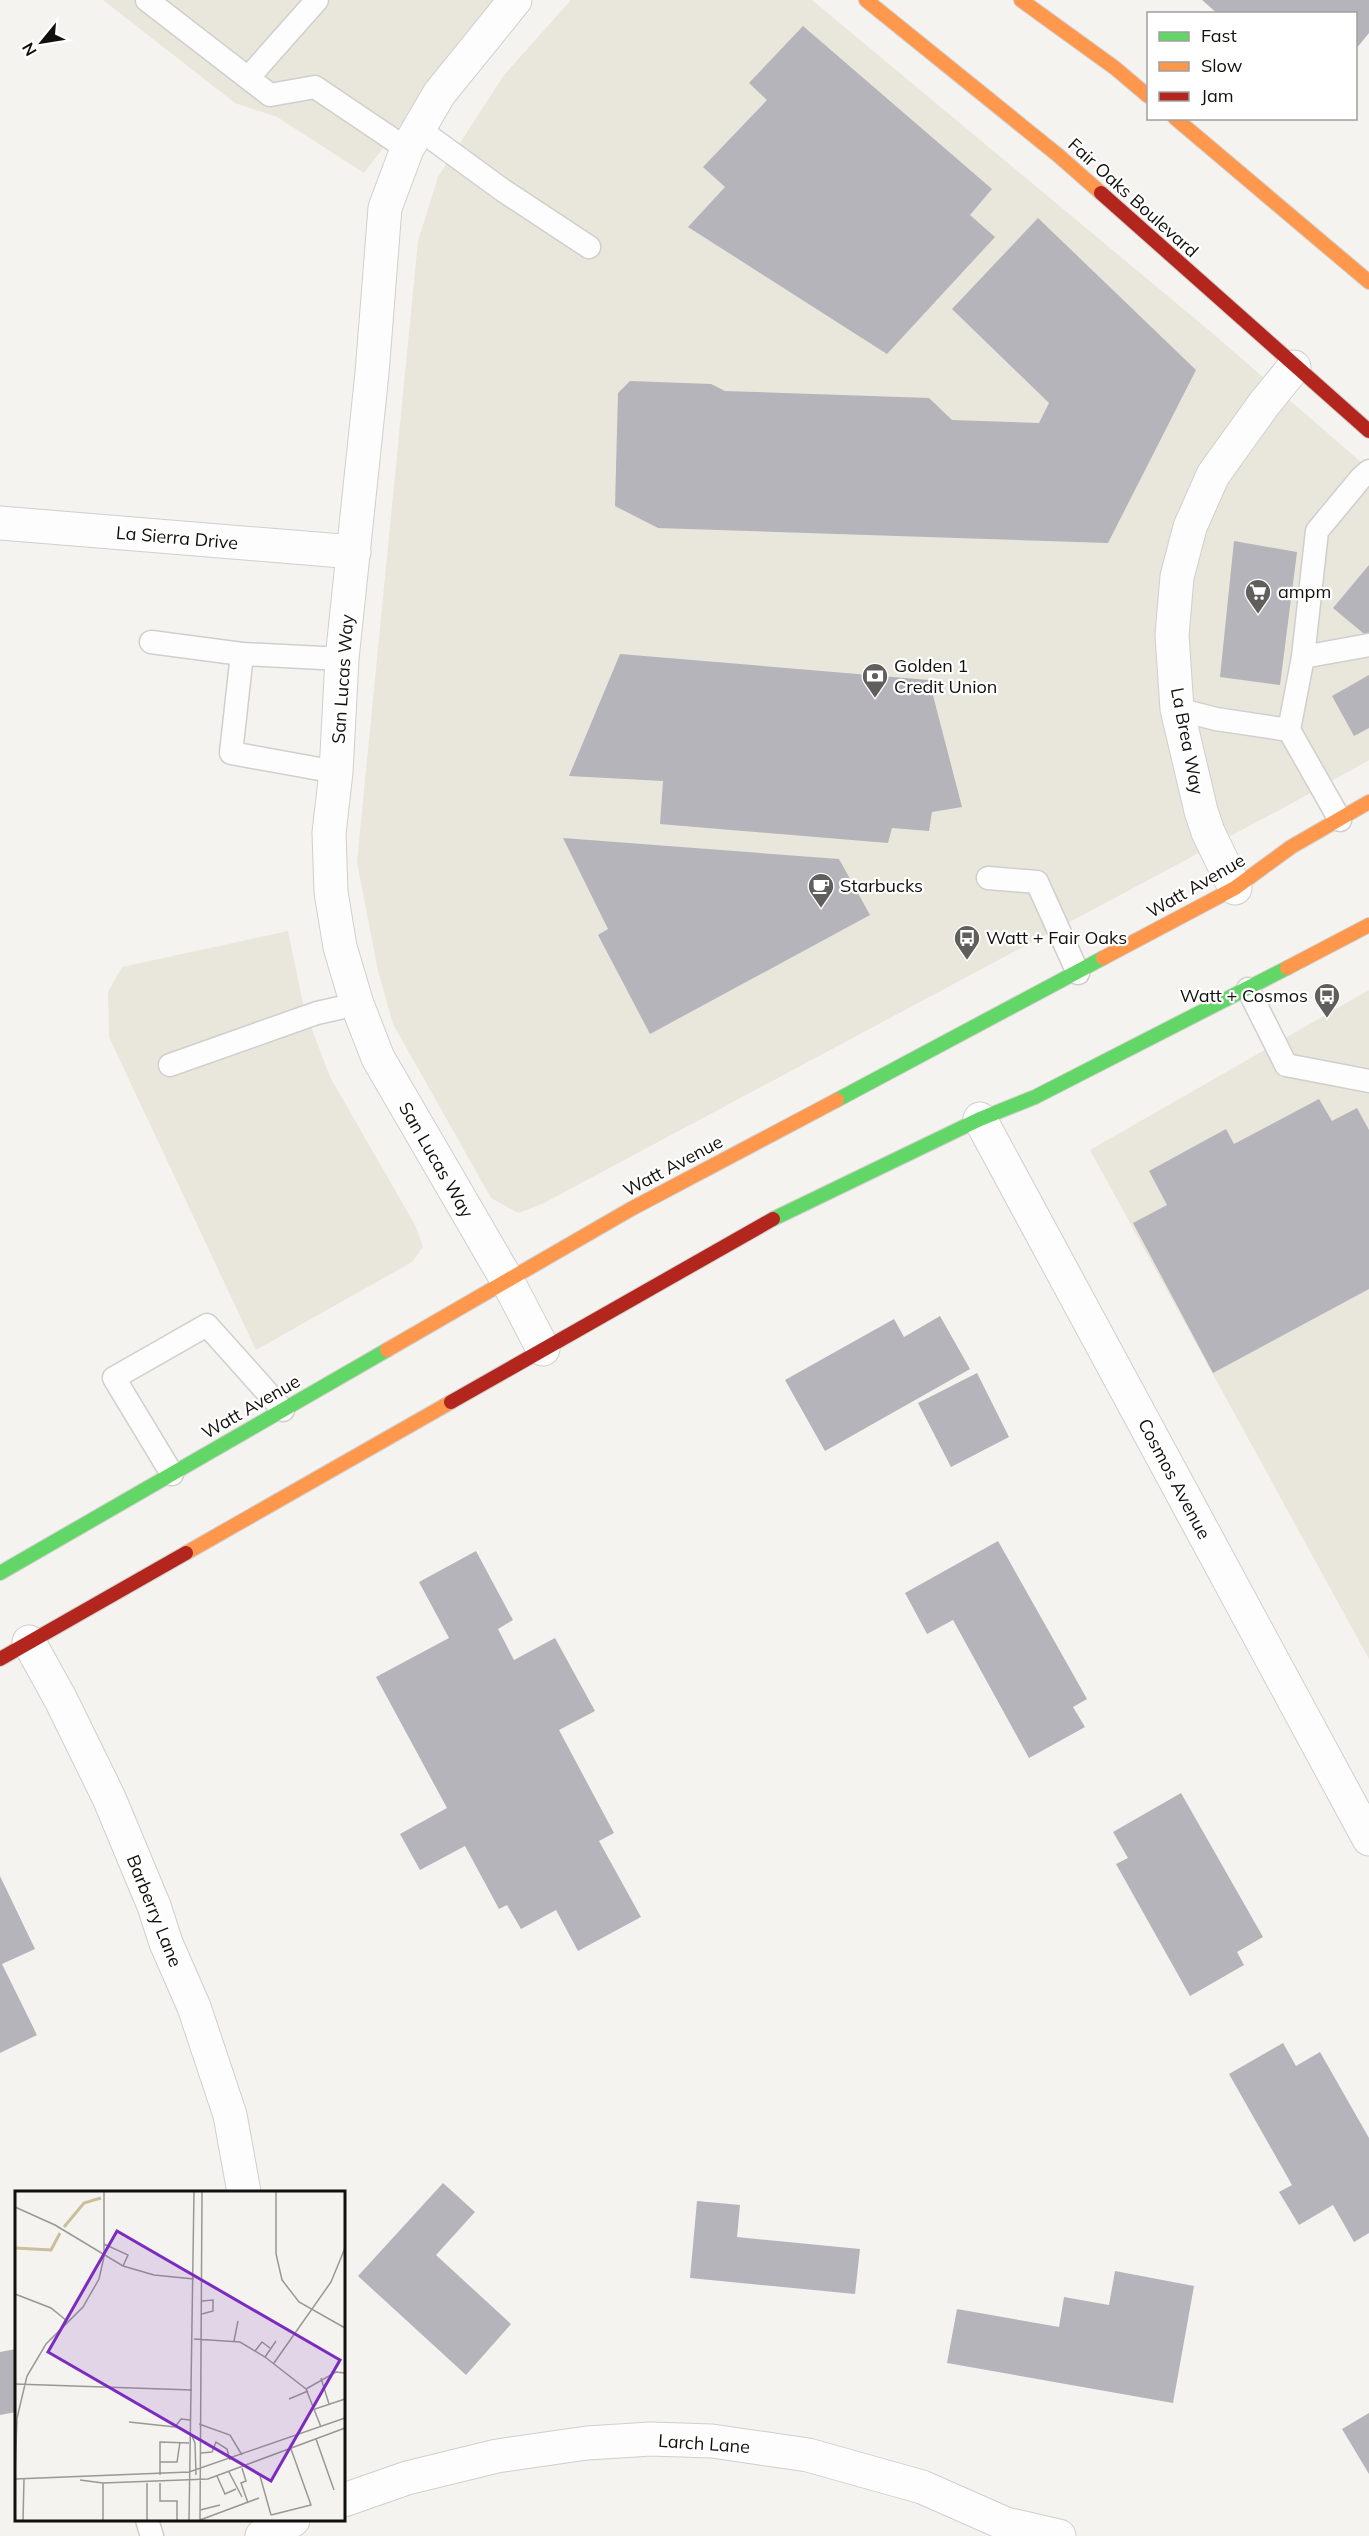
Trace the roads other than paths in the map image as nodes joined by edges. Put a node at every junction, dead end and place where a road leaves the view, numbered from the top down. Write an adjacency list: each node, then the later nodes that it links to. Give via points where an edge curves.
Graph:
1 (147, 0): 6 (lane)
2 (317, 0): 6 (lane)
3 (515, 0): 9 (street, San Lucas Way, via 457,69)
4 (866, 0): 12 (main road, Fair Oaks Boulevard, via 1059,156)
5 (1021, 0): 7 (main road)
6 (248, 78): 9 (lane, via 270,95 315,87)
7 (1147, 94)
8 (1177, 120): 11 (main road)
9 (413, 139): 10 (lane, via 504,191); 16 (street, San Lucas Way, via 385,208)
10 (589, 247)
11 (1369, 282)
12 (1294, 367): 13 (main road, Fair Oaks Boulevard); 22 (street, La Brea Way, via 1213,475 1190,527 1177,577 1172,635)
13 (1369, 431)
14 (1369, 471): 20 (lane, via 1317,531)
15 (0, 523): 16 (street, La Sierra Drive)
16 (354, 552): 21 (street, San Lucas Way)
17 (150, 642): 19 (lane)
18 (1369, 645): 20 (lane)
19 (242, 654): 21 (lane); 24 (lane, via 231,753)
20 (1303, 657): 23 (lane)
21 (342, 659): 24 (street, San Lucas Way)
22 (1177, 709): 23 (lane); 28 (street, La Brea Way, via 1201,811)
23 (1289, 730): 26 (lane)
24 (336, 772): 34 (street, San Lucas Way, via 329,833 330,892 340,947)
25 (1369, 802): 26 (main road, Watt Avenue)
26 (1340, 820): 28 (main road, Watt Avenue, via 1291,847)
27 (988, 878): 32 (lane, via 1037,882)
28 (1236, 888): 32 (main road, Watt Avenue)
29 (1369, 908): 31 (main road)
30 (1369, 925): 31 (main road)
31 (1352, 934): 33 (main road)
32 (1078, 973): 38 (main road, Watt Avenue, via 652,1198)
33 (1248, 989): 36 (lane, via 1286,1065); 37 (main road, via 1035,1097)
34 (357, 1004): 35 (lane, via 317,1013); 38 (street, San Lucas Way, via 378,1058)
35 (170, 1065)
36 (1369, 1081)
37 (980, 1119): 39 (main road, via 754,1228); 45 (street, Cosmos Avenue)
38 (507, 1280): 39 (street, San Lucas Way); 40 (main road, Watt Avenue)
39 (543, 1349): 43 (main road)
40 (283, 1410): 41 (main road, Watt Avenue); 41 (lane, via 207,1325 114,1378)
41 (172, 1473): 42 (main road, Watt Avenue)
42 (0, 1573)
43 (29, 1642): 44 (main road); 46 (street, Barberry Lane, via 109,1798 194,2007 230,2115)
44 (0, 1659)
45 (1369, 1839)
46 (244, 2191)
47 (345, 2500): 49 (street, Larch Lane, via 407,2478 497,2456 587,2443 702,2441 808,2455 922,2487)
48 (147, 2521): 50 (lane)
49 (1005, 2530): 51 (street, Larch Lane)
50 (152, 2536)
51 (1059, 2536)

